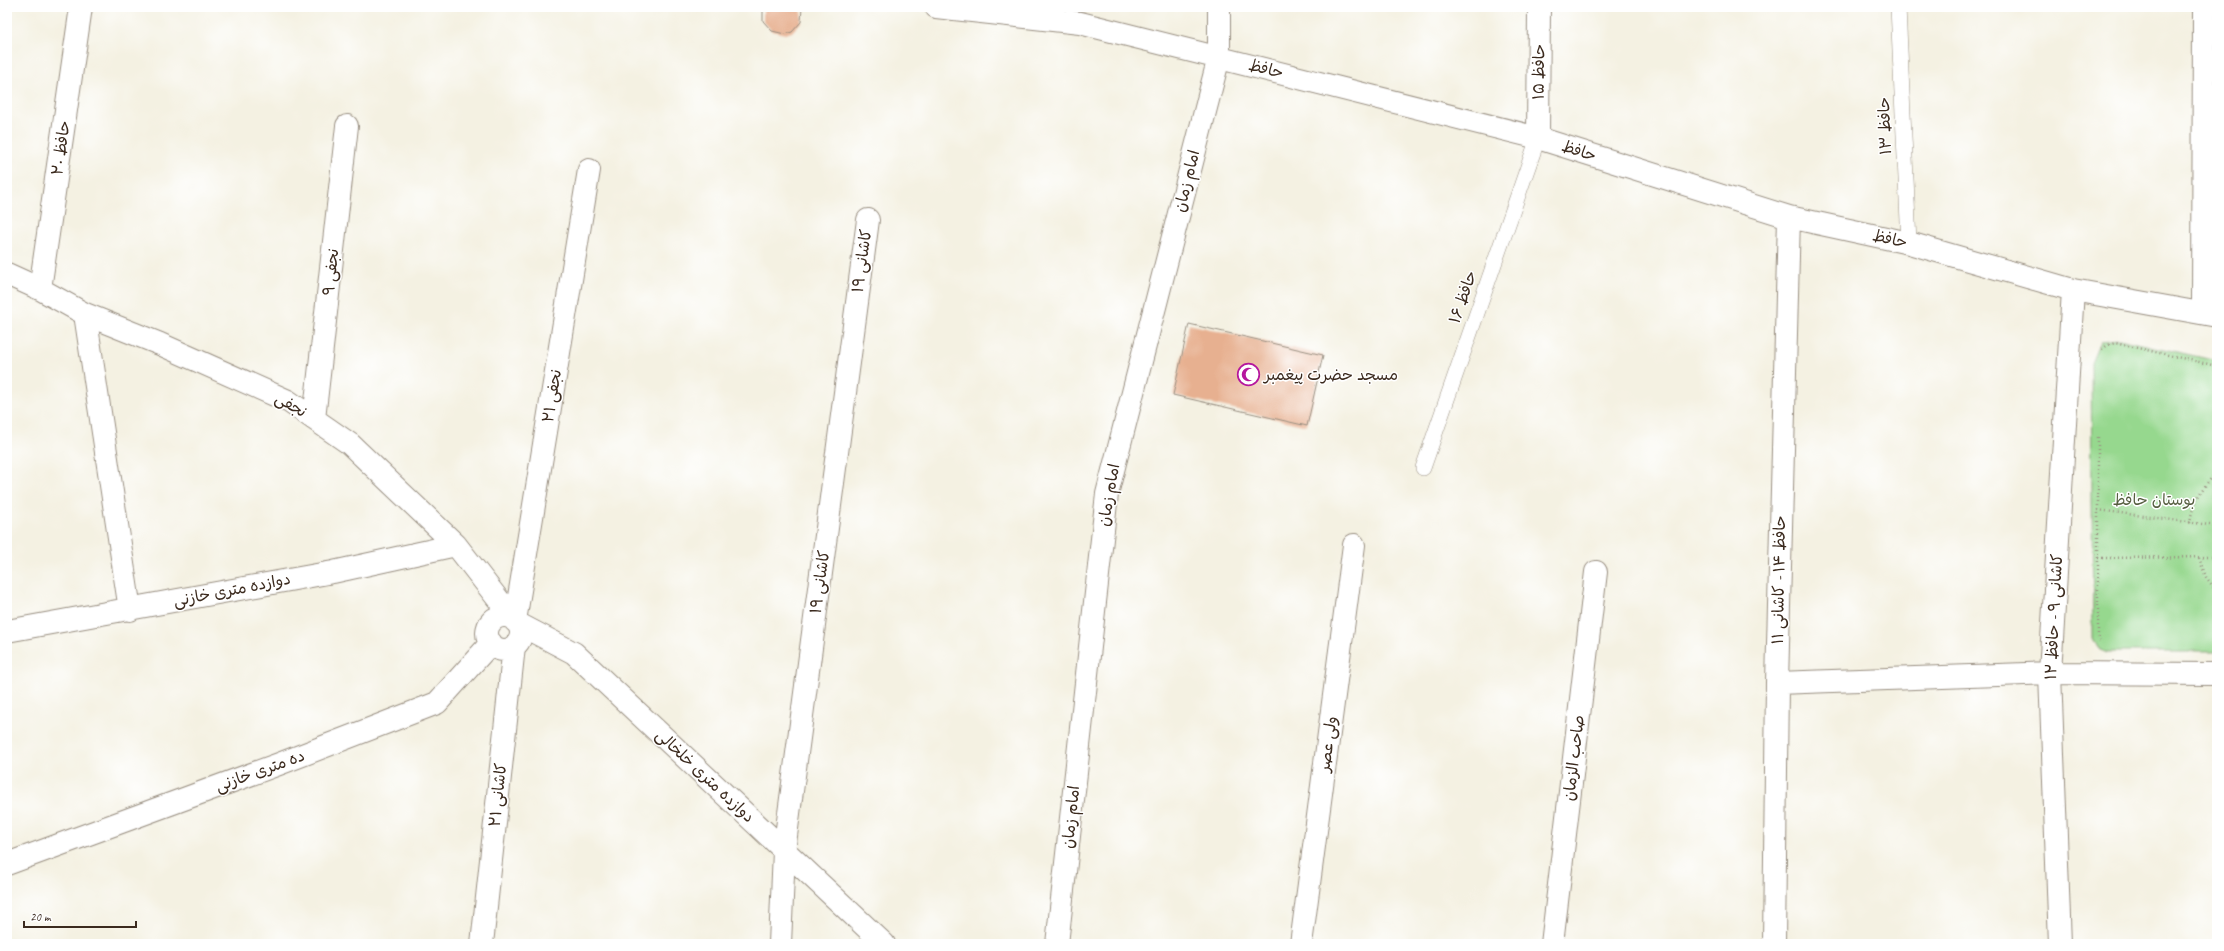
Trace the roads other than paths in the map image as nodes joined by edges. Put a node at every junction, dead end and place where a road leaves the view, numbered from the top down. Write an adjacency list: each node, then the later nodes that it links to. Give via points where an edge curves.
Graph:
1 (81, 7): 15 (street, حافظ ۲۰)
2 (936, 7): 7 (street, حافظ, via 1080,23)
3 (1219, 7): 7 (street, امام زمان)
4 (1540, 7): 9 (street, حافظ ۱۵)
5 (1898, 7): 13 (lane, حافظ ۱۳)
6 (2204, 7): 18 (street)
7 (1219, 57): 9 (street, حافظ); 37 (street, امام زمان, via 1107,494)
8 (347, 126): 19 (street, نجفی ۹)
9 (1538, 138): 11 (street, حافظ); 20 (lane, حافظ ۱۶)
10 (589, 170): 25 (street, نجفی ۲۱)
11 (1788, 217): 13 (street, حافظ); 31 (street, حافظ ۱۴ - کاشانی ۱۱)
12 (868, 220): 32 (street, کاشانی ۱۹)
13 (1909, 243): 16 (street, حافظ)
14 (7, 274): 15 (street, نجفی)
15 (40, 289): 17 (street, نجفی)
16 (2073, 290): 18 (street, حافظ); 29 (street, کاشانی ۹ - حافظ ۱۲)
17 (85, 314): 19 (street, نجفی, via 288,401); 24 (street)
18 (2210, 314)
19 (314, 419): 21 (street, نجفی, via 350,444)
20 (1423, 468)
21 (456, 545): 24 (street, دوازده متری خازنی, via 333,572); 25 (street, نجفی)
22 (1354, 545): 38 (street, ولی عصر)
23 (1596, 572): 39 (street, صاحب الزمان)
24 (130, 610): 26 (street, دوازده متری خازنی)
25 (515, 622): 27 (street, via 504,616 492,621 487,632); 28 (street, via 520,628 520,638); 32 (street, دوازده متری خلخالی, via 574,653)
26 (7, 631)
27 (490, 643): 28 (street, via 499,650); 33 (street, ده متری خازنی, via 437,703)
28 (514, 646): 34 (street, کاشانی ۲۱)
29 (2050, 673): 30 (street); 31 (street); 41 (street, کاشانی ۹ - حافظ ۱۲)
30 (2217, 674)
31 (1777, 684): 40 (street, حافظ ۱۴ - کاشانی ۱۱)
32 (784, 851): 35 (street, کاشانی ۱۹); 36 (street, دوازده متری خلخالی)
33 (7, 864)
34 (482, 944)
35 (780, 944)
36 (884, 944)
37 (1057, 944)
38 (1301, 944)
39 (1552, 944)
40 (1774, 944)
41 (2060, 944)

